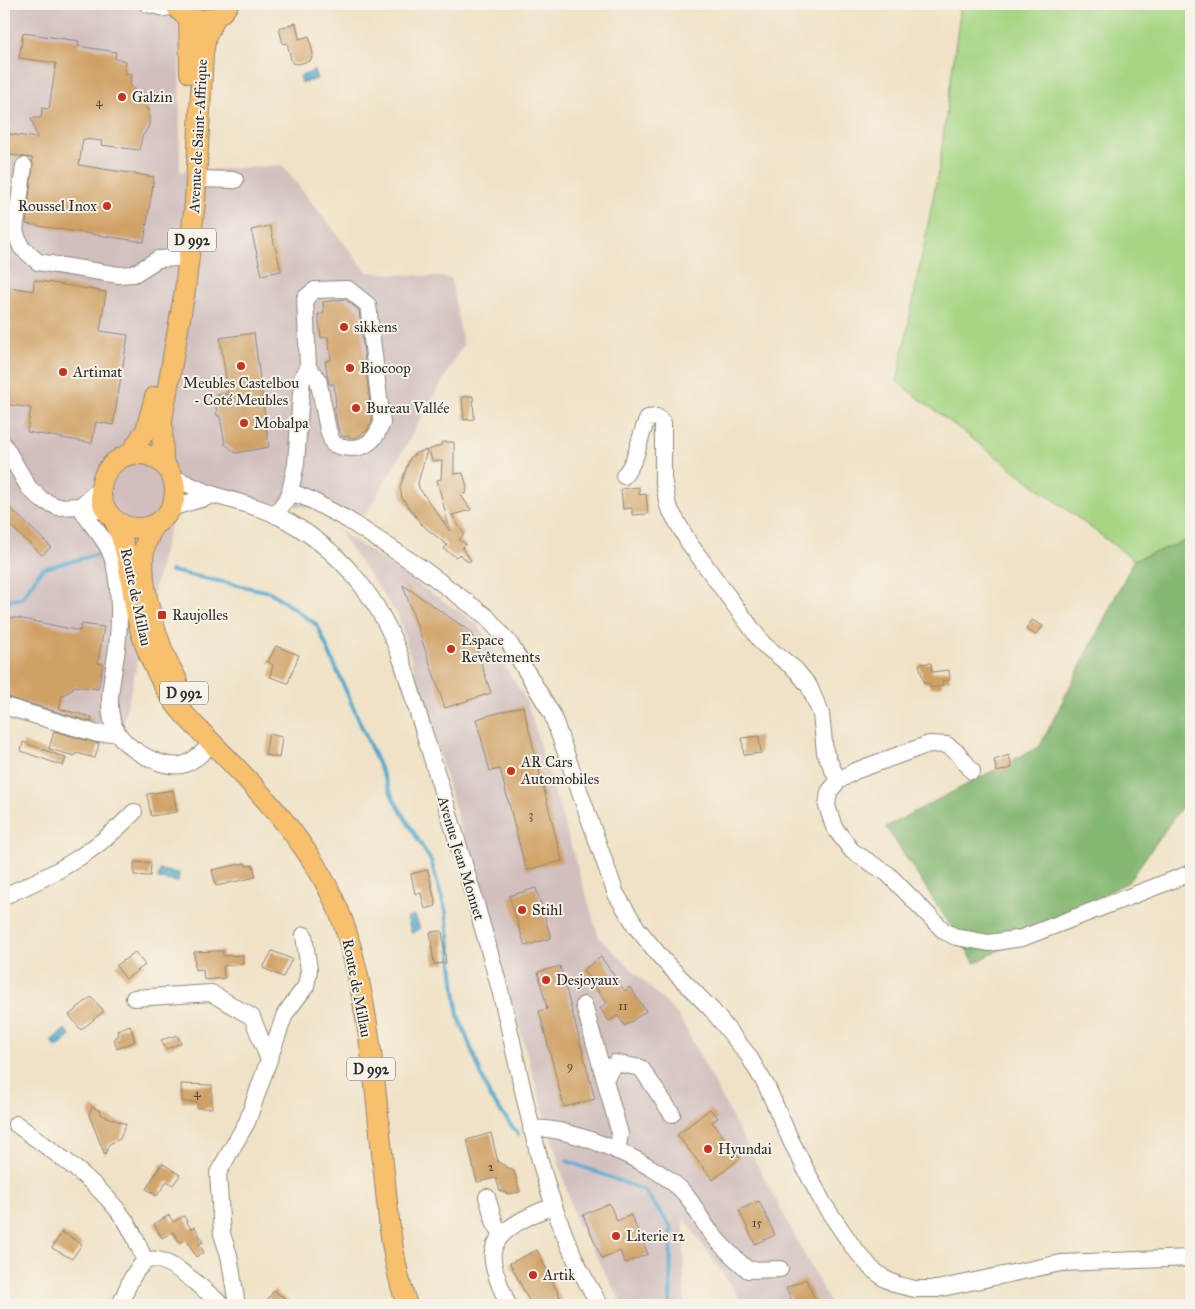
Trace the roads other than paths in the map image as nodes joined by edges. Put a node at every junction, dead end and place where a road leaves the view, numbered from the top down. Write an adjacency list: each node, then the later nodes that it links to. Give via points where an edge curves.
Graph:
1 (147, 4): 3 (street)
2 (225, 8): 3 (main road, via 202,21); 5 (main road, Avenue de Saint-Affrique / D 992, via 206,37 203,54)
3 (179, 9): 7 (main road, Avenue de Saint-Affrique / D 992, via 190,92 187,178)
4 (24, 166): 7 (street, via 15,231 21,247 38,262 119,275 134,274 158,259)
5 (197, 180): 6 (street); 11 (main road, Avenue de Saint-Affrique / D 992, via 185,290 162,420)
6 (235, 180)
7 (178, 258): 10 (main road, Avenue de Saint-Affrique / D 992, via 151,412 146,430)
8 (308, 368): 8 (street, via 305,298 315,290 348,289 368,305 382,423 377,436 364,447 343,448 333,444 318,379); 15 (street, via 302,378 296,464)
9 (4, 445): 16 (street, via 29,488 42,500 58,507)
10 (130, 454): 11 (main road, via 144,454); 13 (main road, via 112,464 104,475)
11 (168, 471): 14 (street, Avenue Jean Monnet); 17 (main road, via 175,491)
12 (624, 476): 25 (street, via 635,462 648,418 657,418 663,423 663,478 668,506 689,543 763,644 795,669 809,686 821,714 825,752)
13 (101, 488): 16 (street); 19 (main road, via 102,500)
14 (213, 495): 17 (street, Avenue Jean Monnet); 18 (street, Avenue Jean Monnet)
15 (289, 496): 18 (street); 41 (street, via 296,494 309,499 348,520 420,567 487,617 510,644 552,714 616,894 637,928 663,960 712,1010 748,1055 823,1203 853,1247 885,1279 898,1285 937,1289 1061,1263)
16 (80, 506): 19 (street); 22 (street, via 103,535 112,557 117,584 117,646 108,702)
17 (170, 509): 20 (main road)
18 (275, 514): 36 (street, Avenue Jean Monnet, via 312,536 347,568 375,602 396,643 497,980)
19 (111, 516): 20 (main road, via 134,528); 23 (main road, Route de Millau / D 992, via 128,554 145,646 171,697 191,725)
20 (154, 525): 23 (main road, Route de Millau / D 992, via 144,550 145,576 159,642 173,674)
21 (4, 706): 22 (street, via 98,734)
22 (115, 732): 23 (street, via 141,755 173,767 194,761)
23 (213, 743): 47 (main road, Route de Millau / D 992, via 300,843 326,884 346,931 365,1016 395,1263)
24 (972, 770): 25 (street, via 947,745 929,744)
25 (838, 781): 27 (street, via 829,792 826,806 834,827 852,851 888,874 944,931 956,937 990,943 1022,938)
26 (134, 812): 28 (street, via 113,835 88,853 38,882)
27 (1191, 873)
28 (4, 896)
29 (304, 935): 32 (street, via 309,970 306,986 285,1014)
30 (134, 998): 32 (street, via 211,993 252,1017)
31 (584, 1006): 33 (street)
32 (269, 1060): 46 (street, via 247,1122 218,1173 222,1234 229,1255)
33 (605, 1079): 34 (street, via 615,1063 641,1068); 37 (street, via 620,1134)
34 (672, 1114)
35 (16, 1124): 42 (street, via 76,1168 110,1201 126,1221)
36 (531, 1129): 37 (street, via 557,1129); 39 (street, Avenue Jean Monnet)
37 (617, 1151): 43 (street, via 667,1176 686,1194 712,1234 748,1270)
38 (486, 1197): 40 (street, via 495,1224)
39 (553, 1206): 40 (street); 49 (street, Avenue Jean Monnet, via 571,1253)
40 (502, 1233): 48 (street, via 493,1253 497,1277)
41 (1191, 1258)
42 (145, 1261): 44 (street, via 136,1271); 45 (street, via 154,1258 170,1264)
43 (780, 1269)
44 (120, 1305)
45 (222, 1305)
46 (237, 1305)
47 (406, 1305)
48 (508, 1305)
49 (600, 1305)

